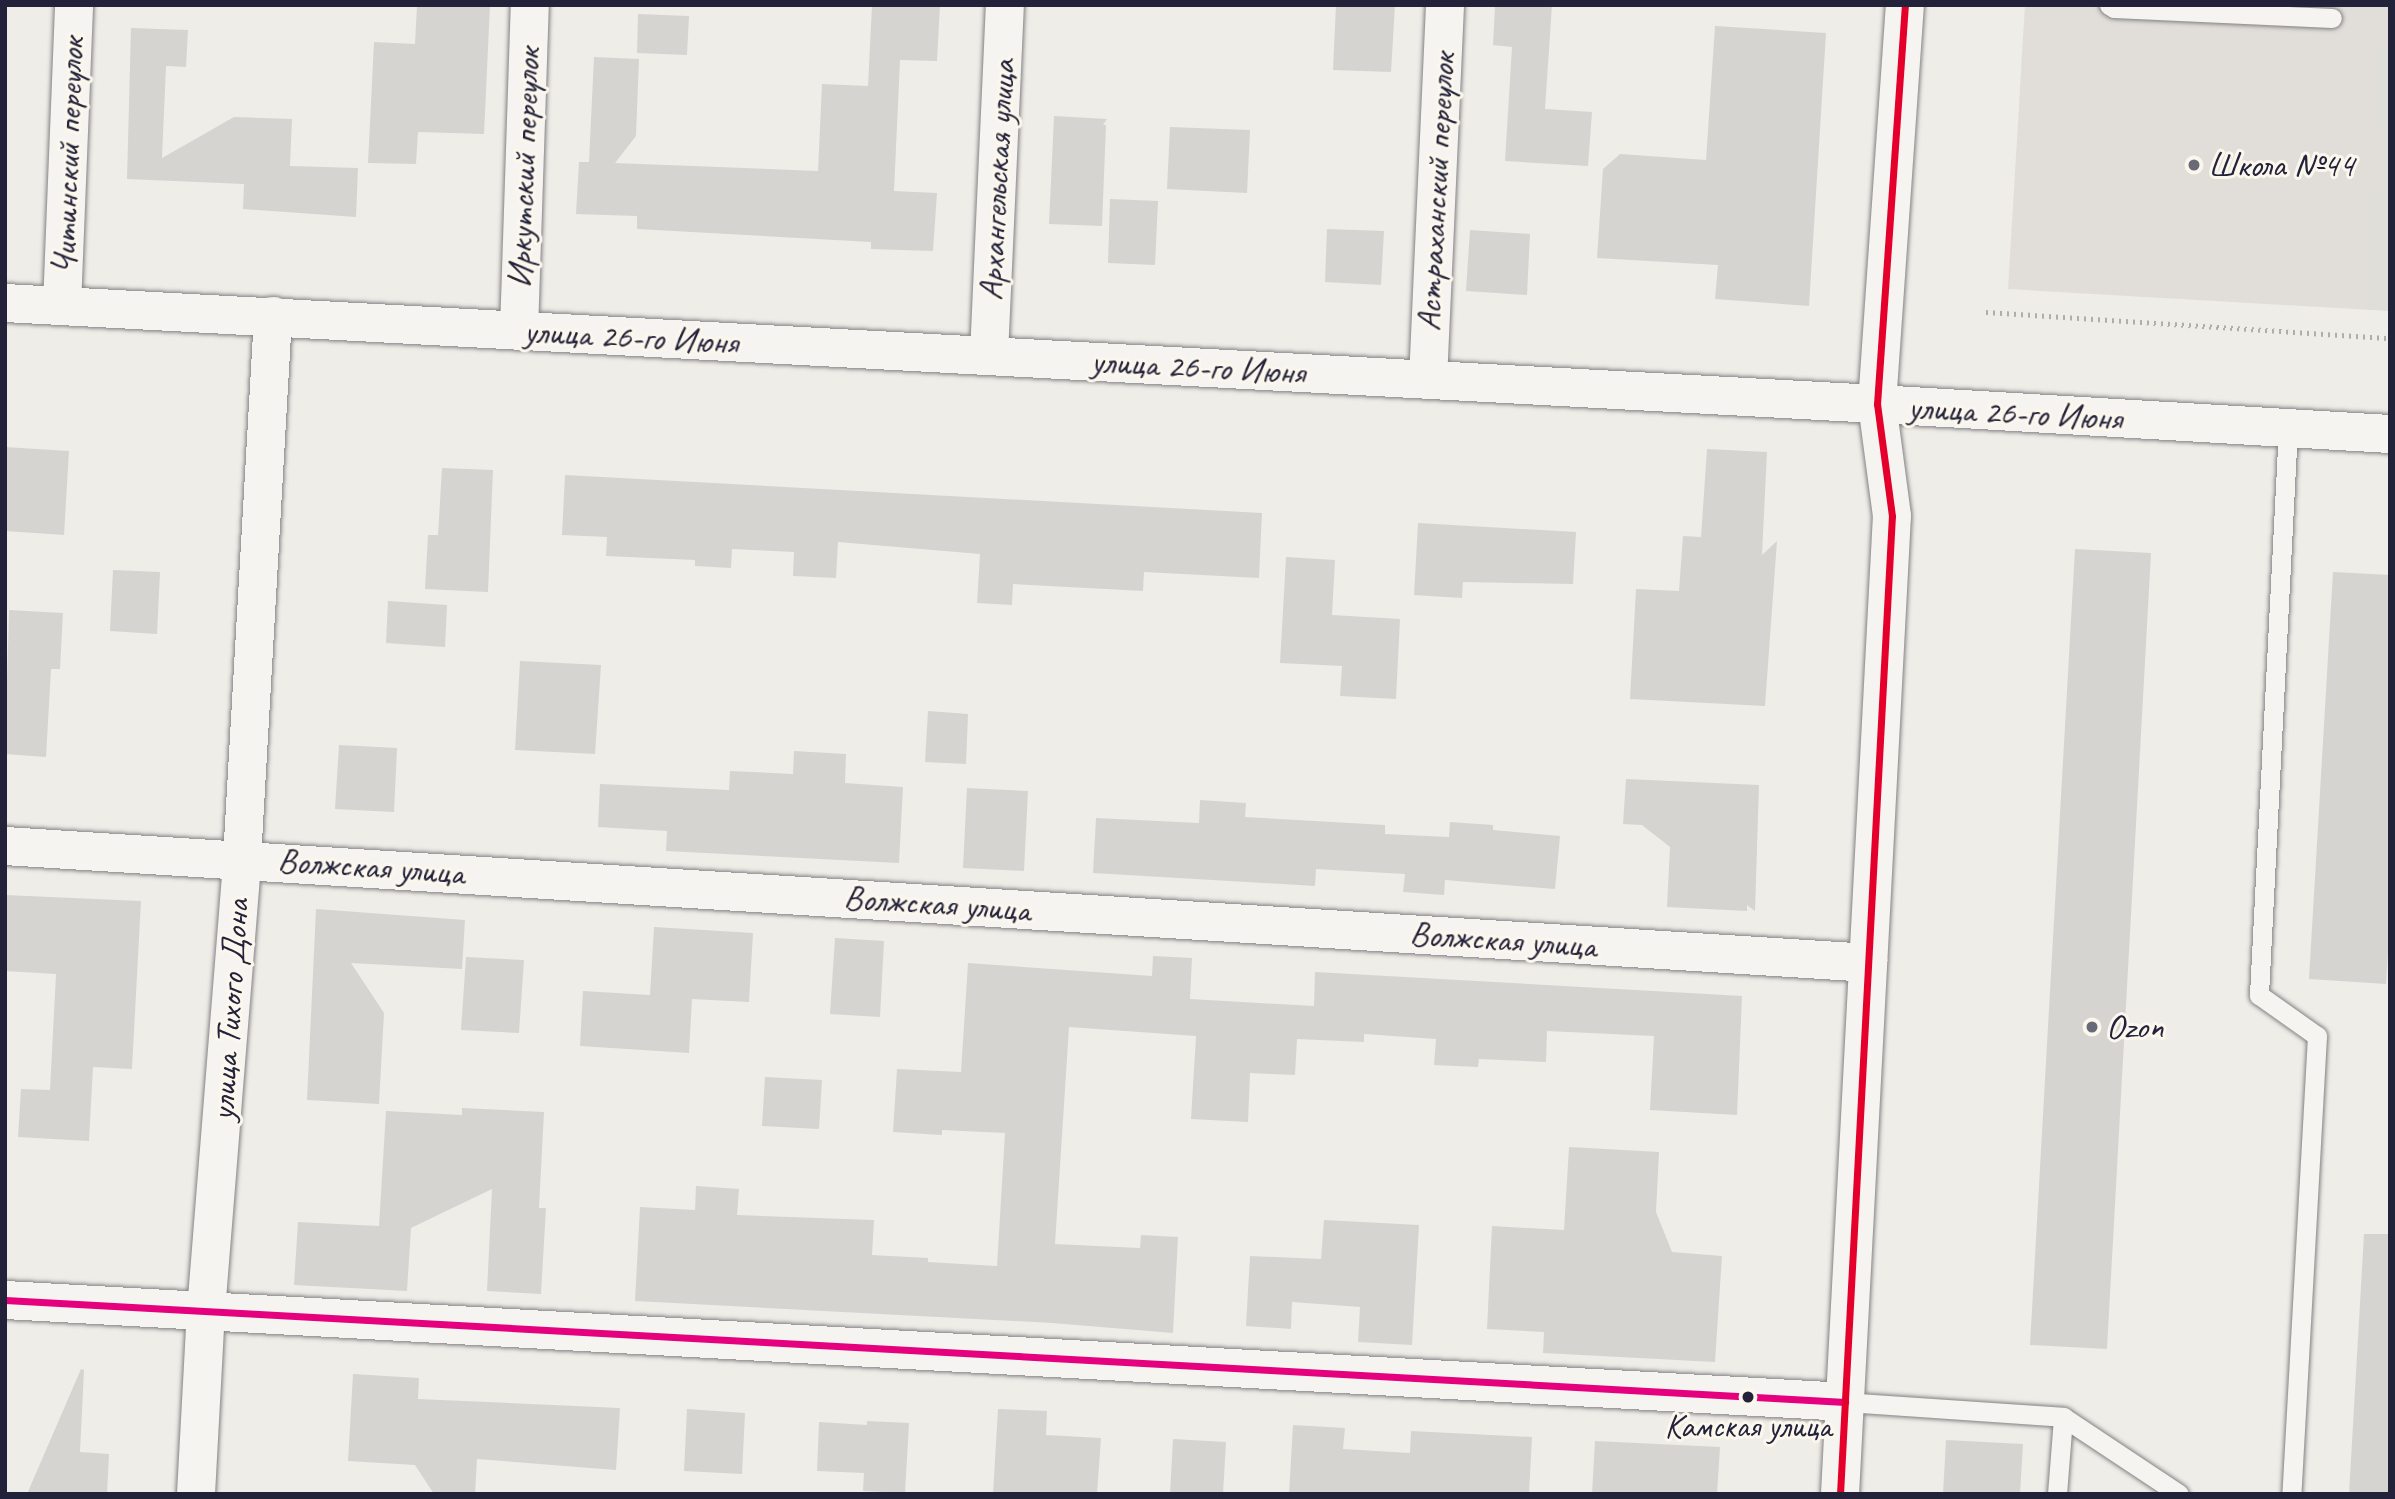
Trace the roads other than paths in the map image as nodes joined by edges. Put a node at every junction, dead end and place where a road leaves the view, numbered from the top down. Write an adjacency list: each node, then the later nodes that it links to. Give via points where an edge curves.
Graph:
1 (74, 5): 9 (street, Читинский переулок)
2 (530, 5): 11 (street, Иркутский переулок)
3 (1005, 5): 12 (street, Архангельская улица)
4 (1444, 5): 13 (street, Астраханский переулок)
5 (1905, 5): 14 (street)
6 (2109, 5): 7 (lane)
7 (2332, 18)
8 (5, 303): 9 (street, улица 26-го Июня)
9 (62, 306): 10 (street, улица 26-го Июня)
10 (273, 316): 11 (street, улица 26-го Июня); 18 (street, улица Тихого Дона)
11 (519, 331): 12 (street, улица 26-го Июня)
12 (989, 355): 13 (street, улица 26-го Июня)
13 (1428, 380): 14 (street, улица 26-го Июня)
14 (1877, 404): 15 (street, улица 26-го Июня); 19 (street, via 1892,516)
15 (2288, 428): 16 (street, улица 26-го Июня); 28 (lane, via 2259,995 2317,1036)
16 (2390, 434)
17 (5, 846): 18 (street, Волжская улица)
18 (242, 859): 19 (street, Волжская улица); 21 (street, улица Тихого Дона)
19 (1868, 963): 22 (street)
20 (5, 1300): 21 (street)
21 (206, 1311): 22 (street); 24 (street, улица Тихого Дона)
22 (1845, 1402): 23 (lane); 25 (street)
23 (2063, 1417): 26 (lane); 27 (lane)
24 (196, 1494)
25 (1840, 1494)
26 (2057, 1494)
27 (2179, 1494)
28 (2291, 1494)

